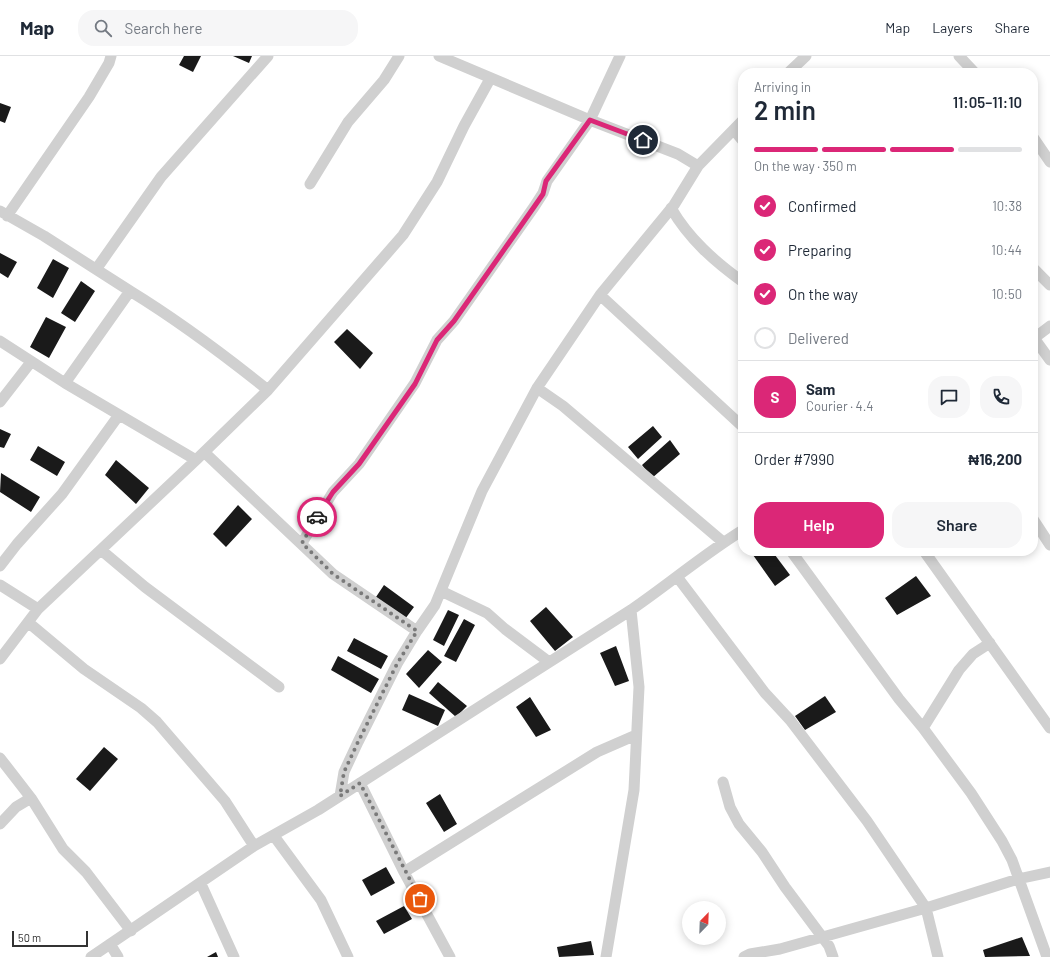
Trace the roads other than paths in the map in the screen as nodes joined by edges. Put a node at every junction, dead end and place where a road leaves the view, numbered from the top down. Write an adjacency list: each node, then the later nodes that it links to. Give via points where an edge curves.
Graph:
1 (111, 56): 20 (street, via 89,97)
2 (268, 56): 21 (street, via 161,177)
3 (399, 56): 18 (street, via 384,80 345,127)
4 (439, 56): 10 (street)
5 (620, 56): 11 (street)
6 (806, 56): 8 (street)
7 (959, 56): 9 (street)
8 (793, 68)
9 (970, 68)
10 (490, 79): 11 (street); 35 (street, via 437,182 403,235)
11 (590, 120): 17 (street, via 678,154); 44 (street, via 546,181 543,194 534,207 454,321 437,340 415,384 359,464 333,492)
12 (738, 126): 13 (street)
13 (734, 130): 14 (street); 17 (street)
14 (738, 135)
15 (1038, 144): 16 (street)
16 (1050, 162)
17 (698, 166): 19 (street)
18 (310, 184)
19 (671, 208): 23 (street, via 682,227 702,250); 26 (street)
20 (4, 213): 21 (street)
21 (97, 268): 25 (street)
22 (1038, 273): 24 (street)
23 (738, 278)
24 (1050, 286)
25 (130, 291): 33 (street); 35 (street, via 215,348)
26 (600, 295): 34 (street); 38 (street)
27 (1050, 326): 28 (street)
28 (1038, 334)
29 (0, 341): 32 (street)
30 (1038, 344): 31 (street)
31 (1050, 360)
32 (32, 362): 33 (street); 36 (street)
33 (65, 383): 37 (street)
34 (536, 388): 43 (street, via 563,406); 52 (street, via 482,490)
35 (268, 390): 39 (street)
36 (0, 402)
37 (119, 415): 40 (street); 49 (street, via 62,494)
38 (738, 422)
39 (204, 452): 40 (street); 44 (street)
40 (196, 460): 46 (street)
41 (1038, 527): 45 (street)
42 (738, 533): 43 (street)
43 (723, 542): 50 (street)
44 (302, 543): 56 (street, via 333,574)
45 (1050, 545)
46 (101, 550): 53 (street); 60 (street, via 145,587)
47 (795, 556): 61 (street)
48 (928, 556): 57 (street)
49 (0, 566)
50 (678, 578): 54 (street); 76 (street, via 867,822)
51 (0, 585): 53 (street)
52 (441, 591): 56 (street, via 435,605); 59 (street, via 487,612)
53 (38, 609): 55 (street)
54 (631, 610): 59 (street); 63 (street, via 639,687)
55 (29, 623): 58 (street); 71 (street, via 84,669 157,722 225,801)
56 (417, 631): 67 (street, via 397,664 344,772)
57 (990, 643): 61 (street, via 973,654 959,670); 62 (street)
58 (0, 659)
59 (549, 662): 66 (street)
60 (278, 688)
61 (923, 728): 74 (street, via 971,793 1002,841)
62 (1050, 728)
63 (636, 736): 72 (street, via 597,752); 85 (street, via 634,790)
64 (0, 758): 68 (street)
65 (723, 782): 78 (street, via 730,807 739,824)
66 (360, 783): 67 (street); 72 (street)
67 (340, 796): 70 (street)
68 (31, 798): 69 (street, via 16,807); 77 (street, via 63,849 86,872)
69 (0, 824)
70 (274, 836): 71 (street); 83 (street, via 320,900)
71 (254, 846): 75 (street)
72 (404, 872): 84 (street)
73 (1050, 872): 74 (street)
74 (1018, 879): 76 (street); 89 (street)
75 (201, 884): 77 (street); 82 (street)
76 (926, 908): 78 (street); 88 (street)
77 (131, 931): 79 (street)
78 (822, 936): 86 (street); 87 (street)
79 (110, 944): 80 (street); 81 (street)
80 (91, 957)
81 (118, 957)
82 (234, 957)
83 (348, 957)
84 (450, 957)
85 (606, 957)
86 (744, 957)
87 (833, 957)
88 (938, 957)
89 (1047, 957)

